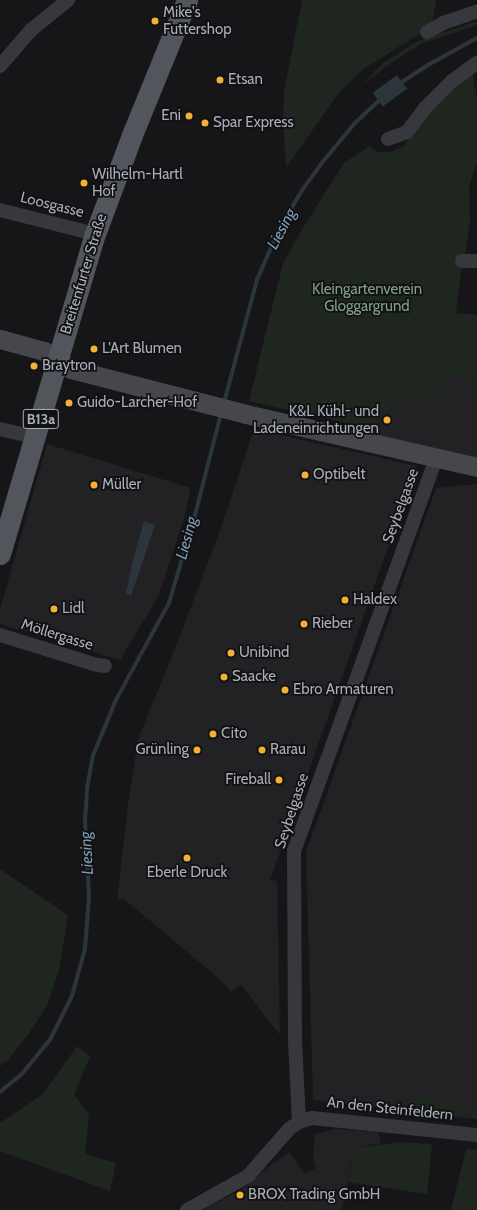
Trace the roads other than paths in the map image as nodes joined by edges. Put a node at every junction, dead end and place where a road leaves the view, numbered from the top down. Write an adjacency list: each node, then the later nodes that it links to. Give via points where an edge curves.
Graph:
1 (68, 0): 6 (street, via 31,30)
2 (187, 0): 9 (main road, Breitenfurter Straße / B13a)
3 (477, 11): 4 (street, via 443,23)
4 (427, 32)
5 (477, 63): 7 (street, via 452,81 425,108 407,132)
6 (0, 66)
7 (388, 139)
8 (0, 210): 9 (street, Loosgasse)
9 (95, 234): 13 (main road, Breitenfurter Straße / B13a)
10 (462, 261): 11 (street)
11 (477, 261)
12 (0, 339): 13 (main road, via 44,351)
13 (58, 360): 15 (main road, Breitenfurter Straße / B13a); 16 (main road, via 71,368 203,403)
14 (0, 429): 15 (street)
15 (36, 437): 18 (main road, Breitenfurter Straße / B13a)
16 (436, 458): 17 (main road); 23 (street, Seybelgasse, via 294,851 295,1039)
17 (477, 467)
18 (0, 554)
19 (0, 558): 20 (main road)
20 (0, 568)
21 (0, 635): 22 (street, Möllergasse)
22 (105, 666)
23 (299, 1122): 24 (street, An den Steinfeldern, via 312,1118); 25 (street, via 289,1129 248,1176)
24 (477, 1135)
25 (187, 1210)

